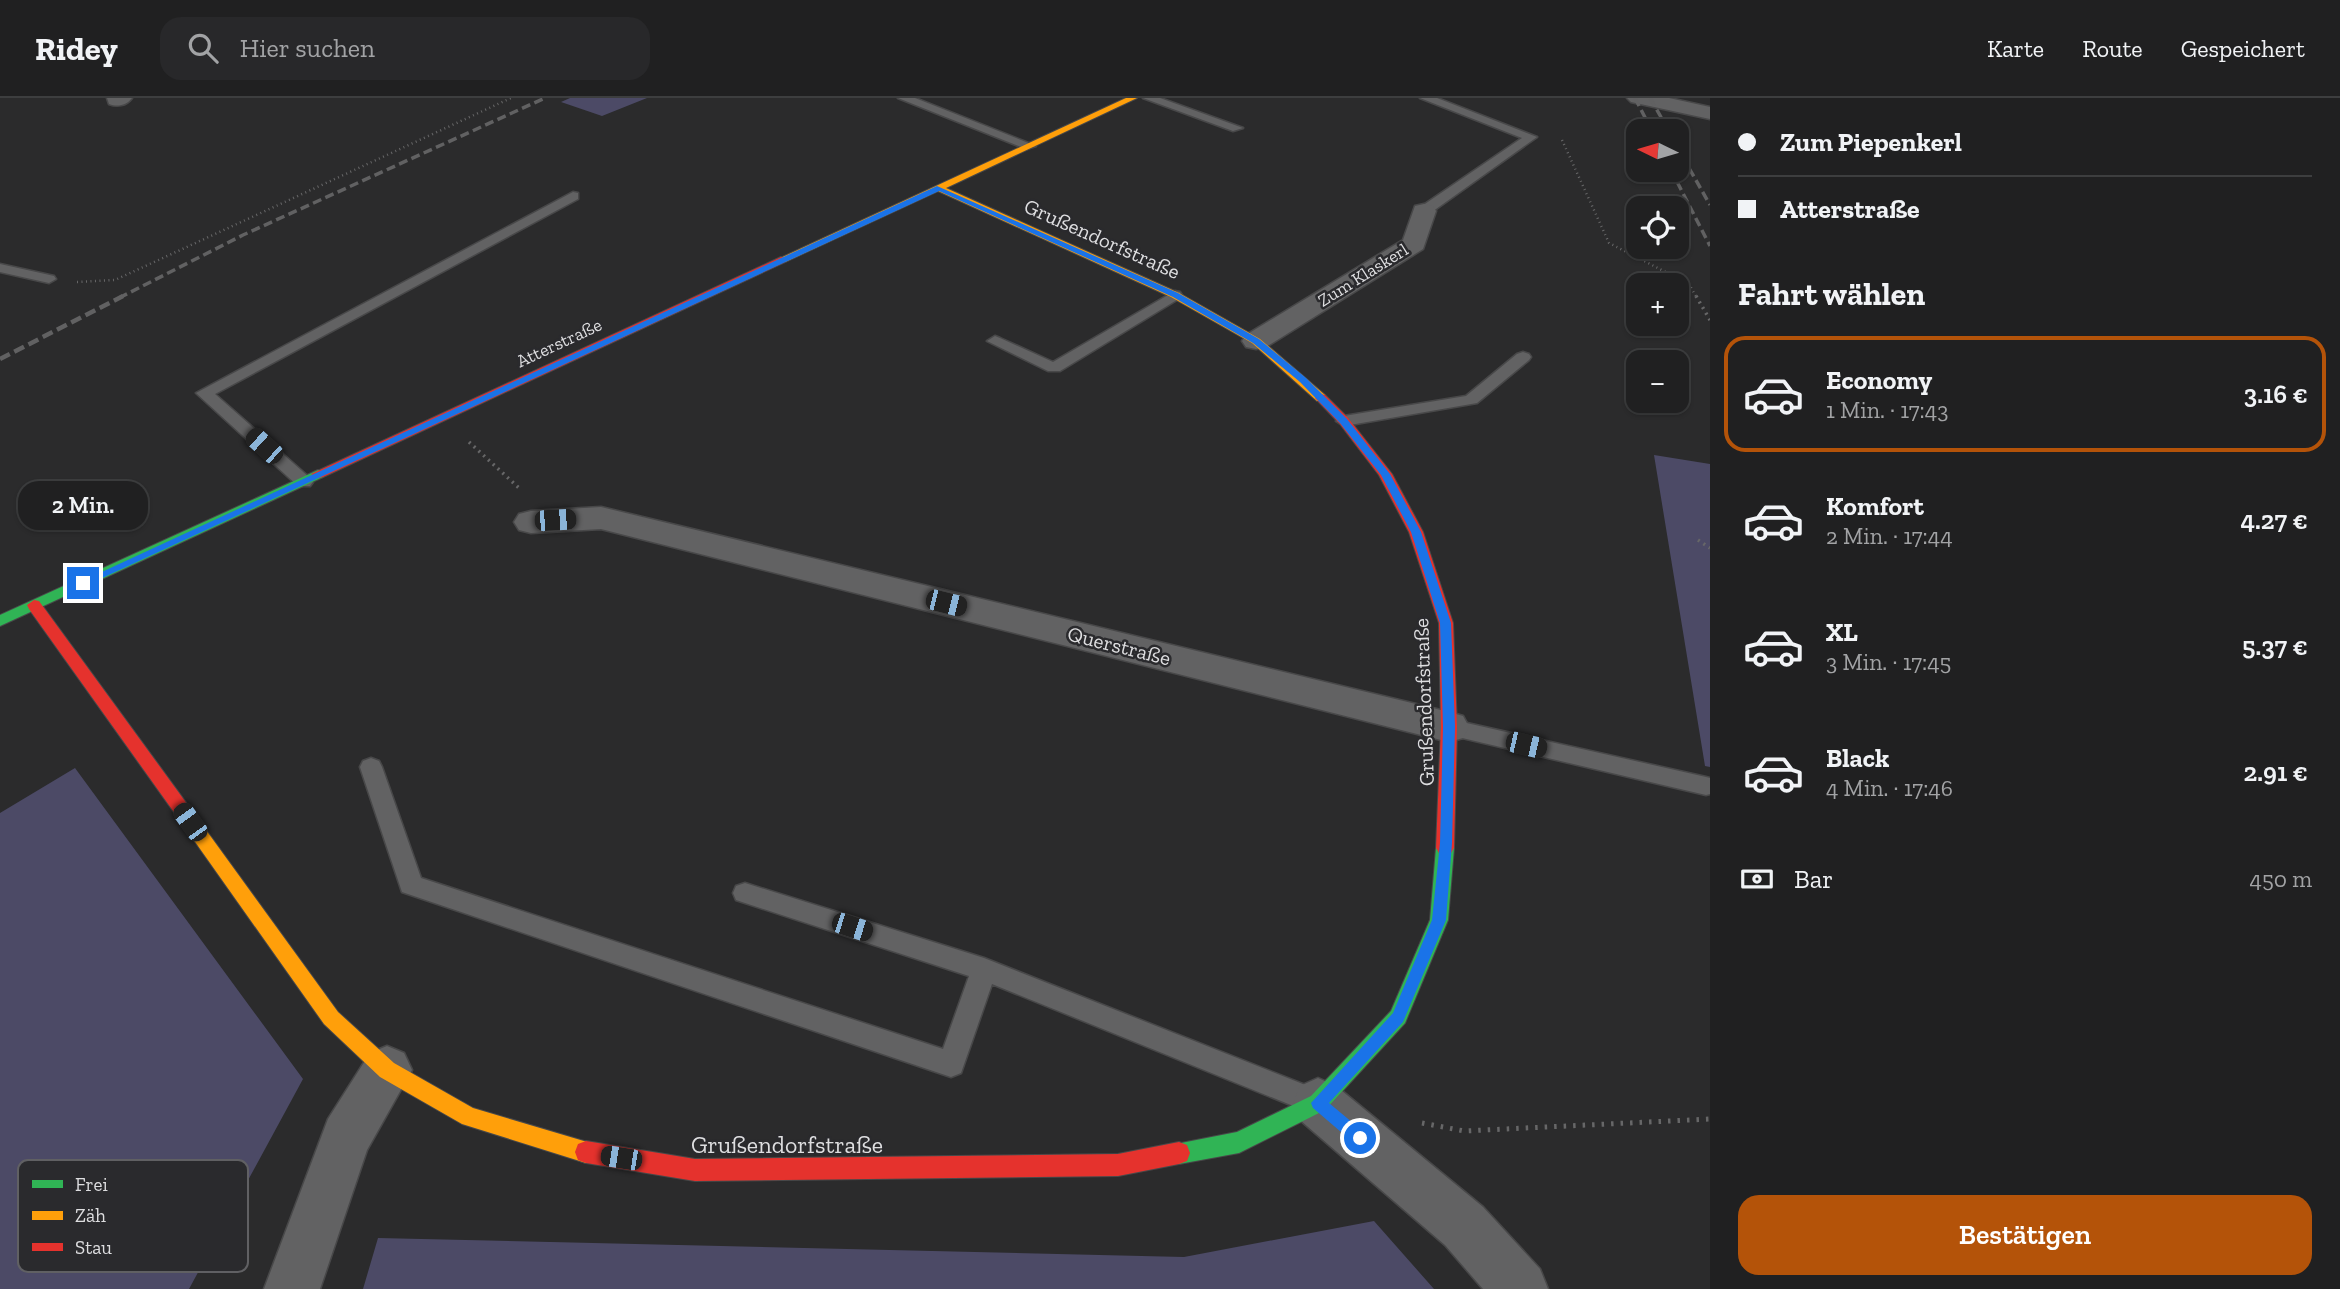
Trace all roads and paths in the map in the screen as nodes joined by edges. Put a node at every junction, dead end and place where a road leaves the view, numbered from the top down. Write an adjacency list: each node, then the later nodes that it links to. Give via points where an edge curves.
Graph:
1 (511, 98): 15 (path, via 115,280)
2 (904, 98): 10 (lane)
3 (1133, 98): 10 (street, Atterstraße)
4 (1149, 98): 8 (lane)
5 (1426, 98): 9 (lane)
6 (1638, 98): 7 (street)
7 (1710, 113)
8 (1237, 128)
9 (1531, 137): 13 (lane, Zum Klaskerl); 17 (path, via 1551,134 1561,138 1609,243 1689,284)
10 (1030, 146): 11 (street, Atterstraße)
11 (939, 188): 16 (street, Grußendorfstraße); 21 (street, Atterstraße)
12 (573, 196): 23 (lane, via 204,393)
13 (1424, 211): 19 (street, Zum Klaskerl, via 1415,244)
14 (0, 268): 15 (lane)
15 (49, 279)
16 (1175, 295): 18 (lane, via 1054,368); 19 (street, Grußendorfstraße)
17 (1710, 320)
18 (995, 341)
19 (1256, 341): 22 (street, Grußendorfstraße)
20 (1523, 357): 22 (lane, via 1471,401)
21 (442, 419): 23 (street, Atterstraße); 24 (path, via 519,485)
22 (1344, 421): 29 (street, Grußendorfstraße, via 1385,474 1416,532 1446,623)
23 (304, 482): 27 (street, Atterstraße)
24 (531, 522): 29 (street, Querstraße, via 601,518)
25 (1699, 540): 26 (path)
26 (1710, 548)
27 (34, 605): 28 (street, Atterstraße); 34 (street, Grußendorfstraße, via 331,1017)
28 (0, 621)
29 (1449, 727): 31 (lane, Querstraße); 35 (street, Grußendorfstraße, via 1448,818 1439,920 1398,1017)
30 (371, 767): 33 (lane, via 411,886 951,1064)
31 (1706, 786)
32 (746, 893): 33 (lane)
33 (984, 969): 35 (lane)
34 (387, 1070): 35 (street, Grußendorfstraße, via 469,1117 572,1150 695,1170 1118,1165 1239,1142); 38 (street, via 346,1137)
35 (1318, 1103): 39 (street, via 1464,1226)
36 (1710, 1119): 37 (path, via 1464,1130)
37 (1411, 1121)
38 (292, 1289)
39 (1520, 1289)

